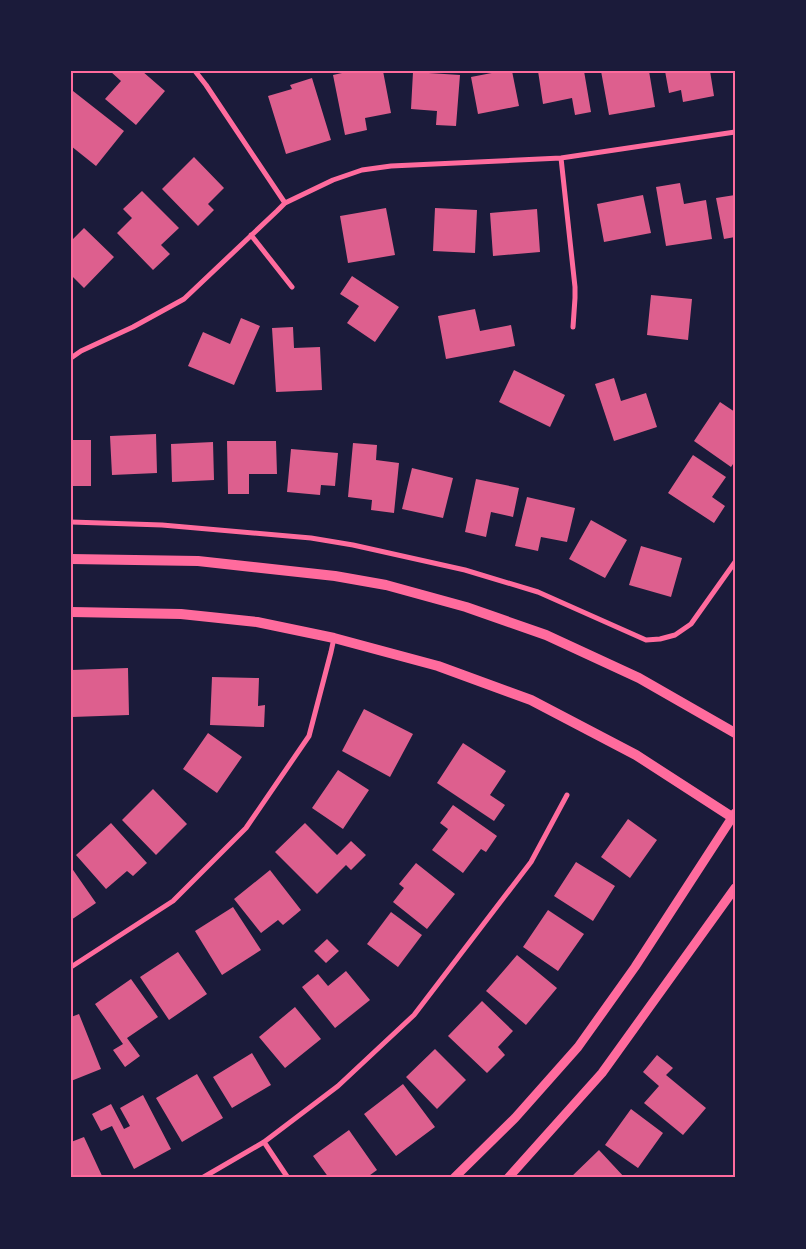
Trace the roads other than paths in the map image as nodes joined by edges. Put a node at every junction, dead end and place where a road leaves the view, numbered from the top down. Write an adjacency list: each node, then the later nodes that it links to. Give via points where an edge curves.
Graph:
1 (195, 71): 4 (street)
2 (735, 132): 3 (street)
3 (560, 158): 4 (street, via 362,170); 7 (street, via 575,287)
4 (285, 203): 5 (street)
5 (251, 235): 6 (street); 8 (street, via 184,299)
6 (292, 287)
7 (573, 327)
8 (71, 358)
9 (71, 522): 11 (street, via 162,525 353,544 465,570 538,592 646,640 674,635 691,624)
10 (71, 559): 14 (main road, via 198,561 386,585 466,607 546,635 639,678)
11 (735, 562)
12 (71, 612): 13 (main road, via 181,614 257,622)
13 (334, 638): 16 (main road, via 438,666 531,700 636,755); 18 (street, via 309,736 246,828 173,901)
14 (735, 733)
15 (567, 795): 19 (street, via 532,862 414,1015 338,1086)
16 (734, 816): 22 (street, via 578,1047 515,1118)
17 (735, 888): 23 (street, via 602,1073)
18 (71, 967)
19 (264, 1142): 20 (street); 21 (street)
20 (202, 1178)
21 (288, 1178)
22 (454, 1178)
23 (508, 1178)

